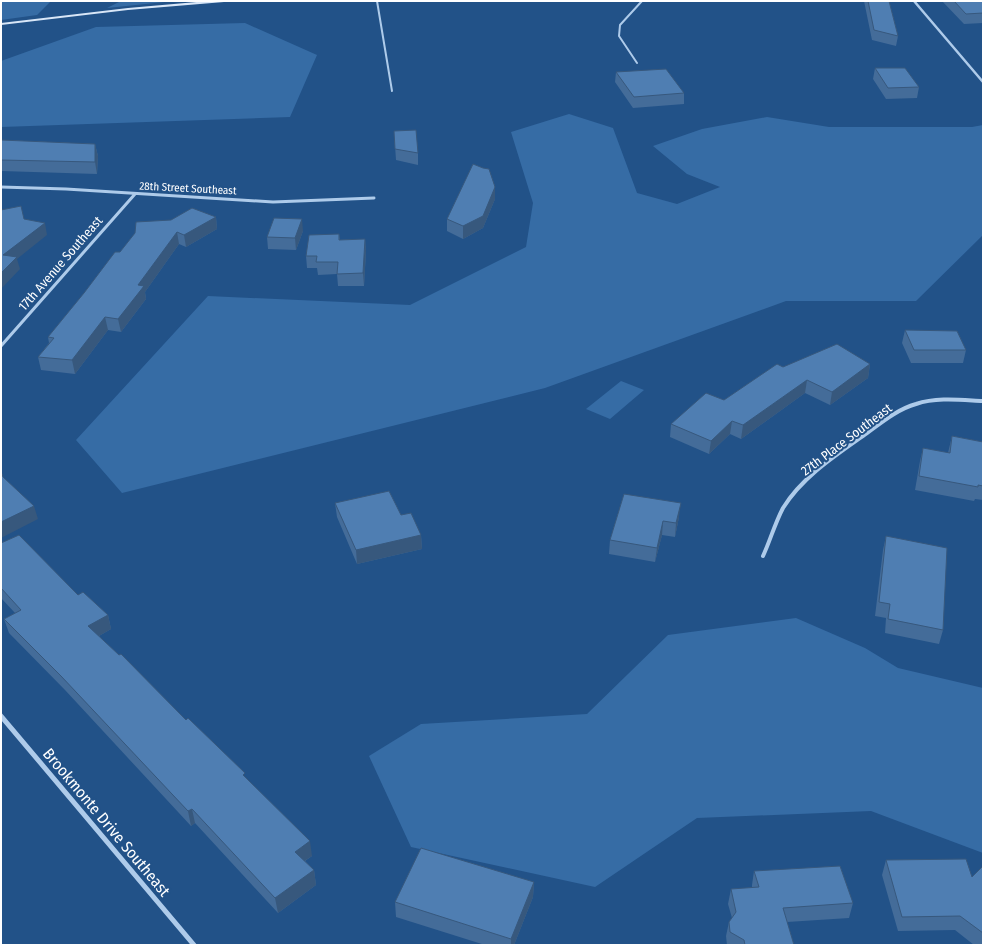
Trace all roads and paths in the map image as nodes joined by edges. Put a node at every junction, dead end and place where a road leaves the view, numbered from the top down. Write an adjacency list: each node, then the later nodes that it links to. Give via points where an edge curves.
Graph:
1 (224, 1): 5 (main road)
2 (377, 1): 8 (lane)
3 (642, 1): 6 (lane, via 620,25 619,36)
4 (914, 1): 7 (street)
5 (1, 24)
6 (637, 63)
7 (983, 82)
8 (392, 91)
9 (1, 187): 10 (street, 28th Street Southeast)
10 (135, 194): 11 (street, 28th Street Southeast, via 273,202); 12 (street, 17th Avenue Southeast)
11 (374, 198)
12 (1, 346)
13 (983, 401): 14 (street, 27th Place Southeast, via 951,399 918,403 907,406 888,418 829,460 799,486 783,509)
14 (763, 556)
15 (1, 716): 16 (street, Brookmonte Drive Southeast)
16 (194, 945)

